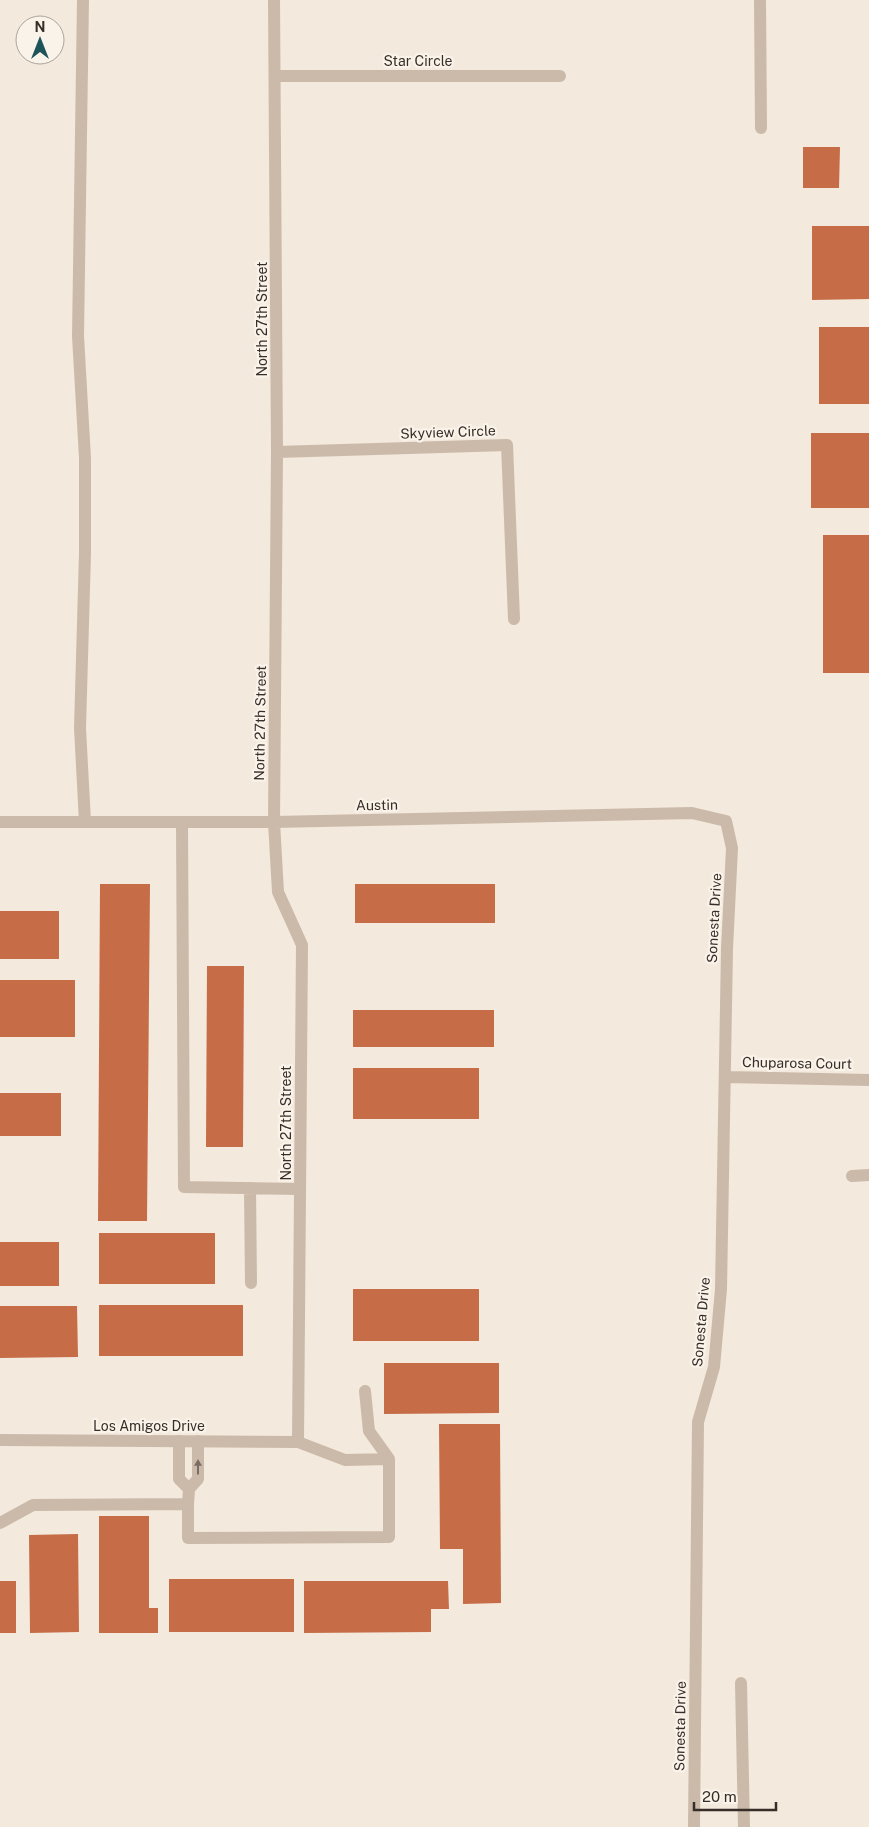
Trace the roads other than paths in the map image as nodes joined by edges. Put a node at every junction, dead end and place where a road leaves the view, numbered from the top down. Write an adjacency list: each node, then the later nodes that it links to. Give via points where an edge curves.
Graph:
1 (83, 0): 10 (street, via 78,336 85,458 80,728)
2 (274, 0): 4 (street, North 27th Street)
3 (760, 0): 6 (street)
4 (276, 76): 5 (street, Star Circle); 7 (street, North 27th Street)
5 (560, 76)
6 (761, 128)
7 (277, 452): 8 (street, Skyview Circle, via 507,445); 12 (street, North 27th Street)
8 (514, 618)
9 (0, 822): 10 (street, Austin)
10 (85, 822): 11 (street, Austin)
11 (182, 822): 12 (street, Austin); 18 (street, via 184,1187)
12 (274, 822): 13 (street, Austin, via 692,813 726,821); 19 (street, North 27th Street, via 278,892 302,945)
13 (732, 848): 14 (street, Sonesta Drive)
14 (725, 1077): 15 (street, Chuparosa Court); 31 (street, Sonesta Drive, via 721,1289 714,1367 698,1422)
15 (869, 1080)
16 (869, 1175): 17 (street)
17 (852, 1176)
18 (250, 1188): 19 (street); 20 (street)
19 (300, 1188): 25 (street, North 27th Street)
20 (251, 1283)
21 (365, 1391): 26 (street, via 369,1431)
22 (0, 1440): 23 (street, Los Amigos Drive)
23 (179, 1442): 24 (street, Los Amigos Drive); 27 (street, via 179,1479)
24 (198, 1442): 25 (street, Los Amigos Drive); 27 (street, one-way to 24, via 198,1479)
25 (298, 1442): 26 (street, via 345,1460)
26 (389, 1459): 28 (street, via 389,1537 188,1538)
27 (188, 1489): 28 (street)
28 (188, 1504): 29 (street, via 33,1505)
29 (0, 1523)
30 (742, 1684): 32 (street)
31 (694, 1827)
32 (744, 1827)

